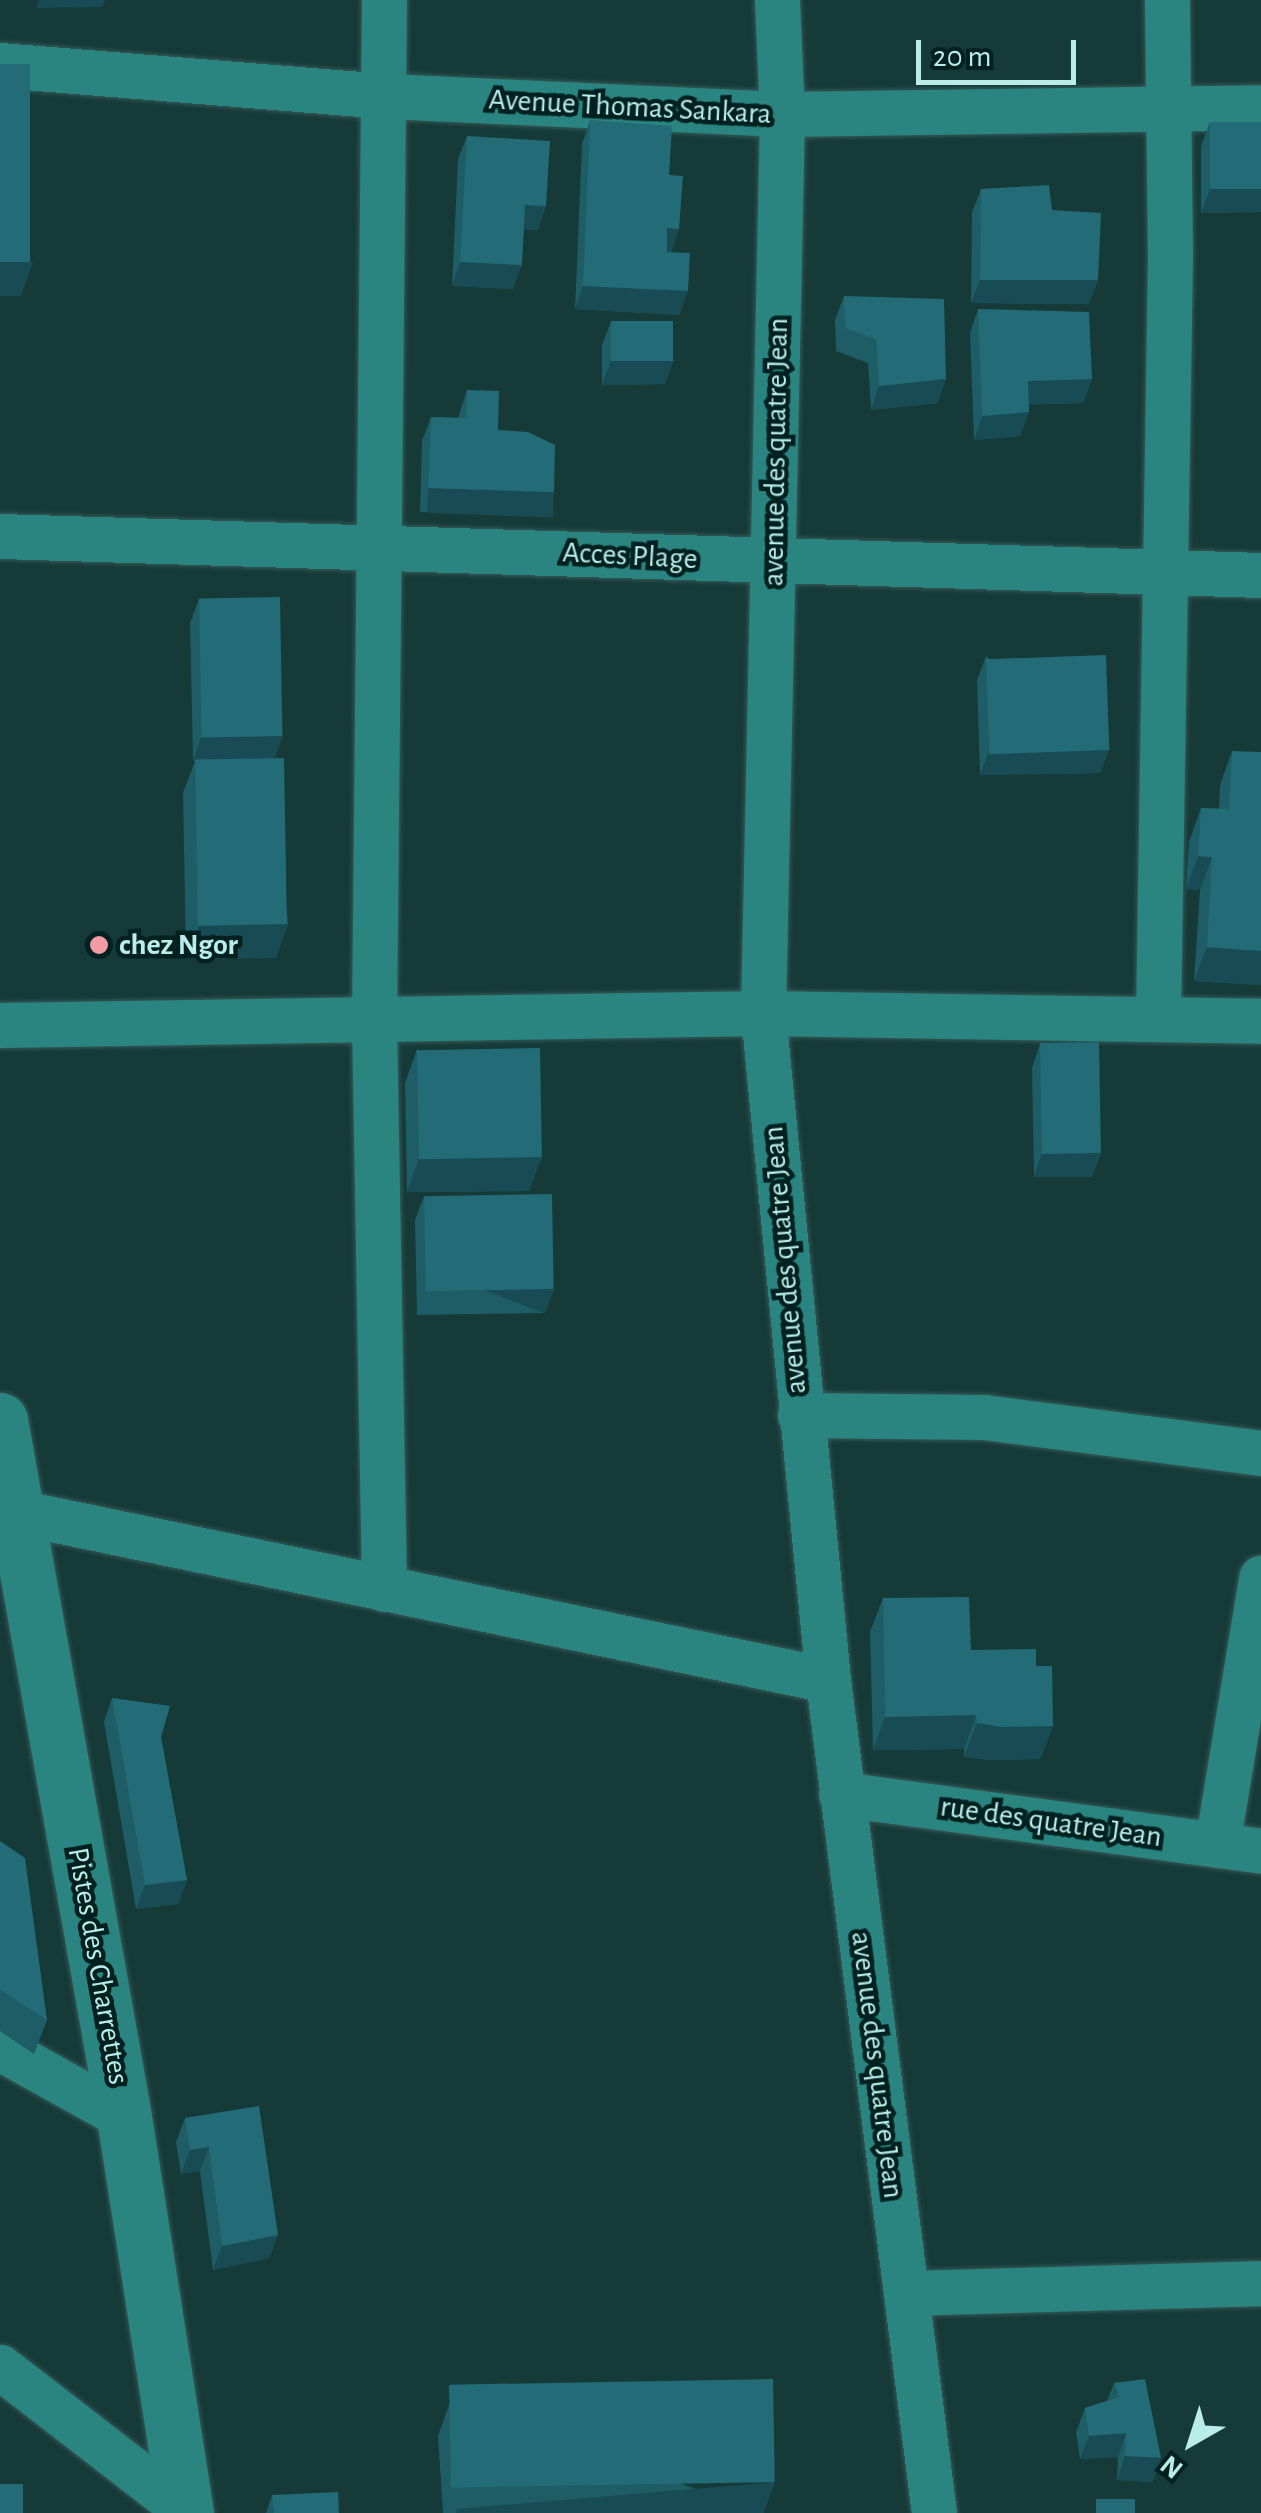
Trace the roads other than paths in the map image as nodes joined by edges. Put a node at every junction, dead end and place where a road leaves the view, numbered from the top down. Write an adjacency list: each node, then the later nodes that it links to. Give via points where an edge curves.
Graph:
1 (384, 0): 5 (street)
2 (778, 0): 8 (street, avenue des quatre Jean)
3 (1166, 0): 6 (street)
4 (0, 65): 5 (street, Avenue Thomas Sankara)
5 (386, 96): 8 (street, Avenue Thomas Sankara); 10 (street)
6 (1166, 108): 7 (street, Avenue Thomas Sankara); 8 (street, Avenue Thomas Sankara); 13 (street)
7 (1261, 108)
8 (782, 114): 11 (street, avenue des quatre Jean)
9 (0, 536): 10 (street, Acces Plage)
10 (382, 544): 11 (street, Acces Plage); 16 (street)
11 (774, 564): 13 (street, Acces Plage); 14 (street, avenue des quatre Jean)
12 (1261, 575): 13 (street, Acces Plage)
13 (1164, 576): 15 (street)
14 (764, 1014): 15 (street); 16 (street); 19 (street, avenue des quatre Jean)
15 (1158, 1019): 17 (street)
16 (374, 1020): 18 (street); 24 (street)
17 (1261, 1021)
18 (0, 1024)
19 (800, 1415): 21 (street, via 984,1418); 25 (street, avenue des quatre Jean)
20 (0, 1420): 22 (main road, Pistes des Charrettes)
21 (1261, 1453)
22 (18, 1512): 24 (street); 30 (main road, Pistes des Charrettes)
23 (1261, 1578): 27 (street)
24 (384, 1588): 25 (street)
25 (828, 1680): 26 (street, avenue des quatre Jean)
26 (842, 1794): 27 (street, rue des quatre Jean); 32 (street, avenue des quatre Jean)
27 (1217, 1845): 28 (street, rue des quatre Jean)
28 (1261, 1852)
29 (0, 2048): 30 (street)
30 (124, 2118): 34 (main road, Pistes des Charrettes)
31 (1261, 2283): 32 (street)
32 (906, 2292): 35 (street, avenue des quatre Jean)
33 (0, 2367): 34 (street)
34 (186, 2512)
35 (934, 2513)

